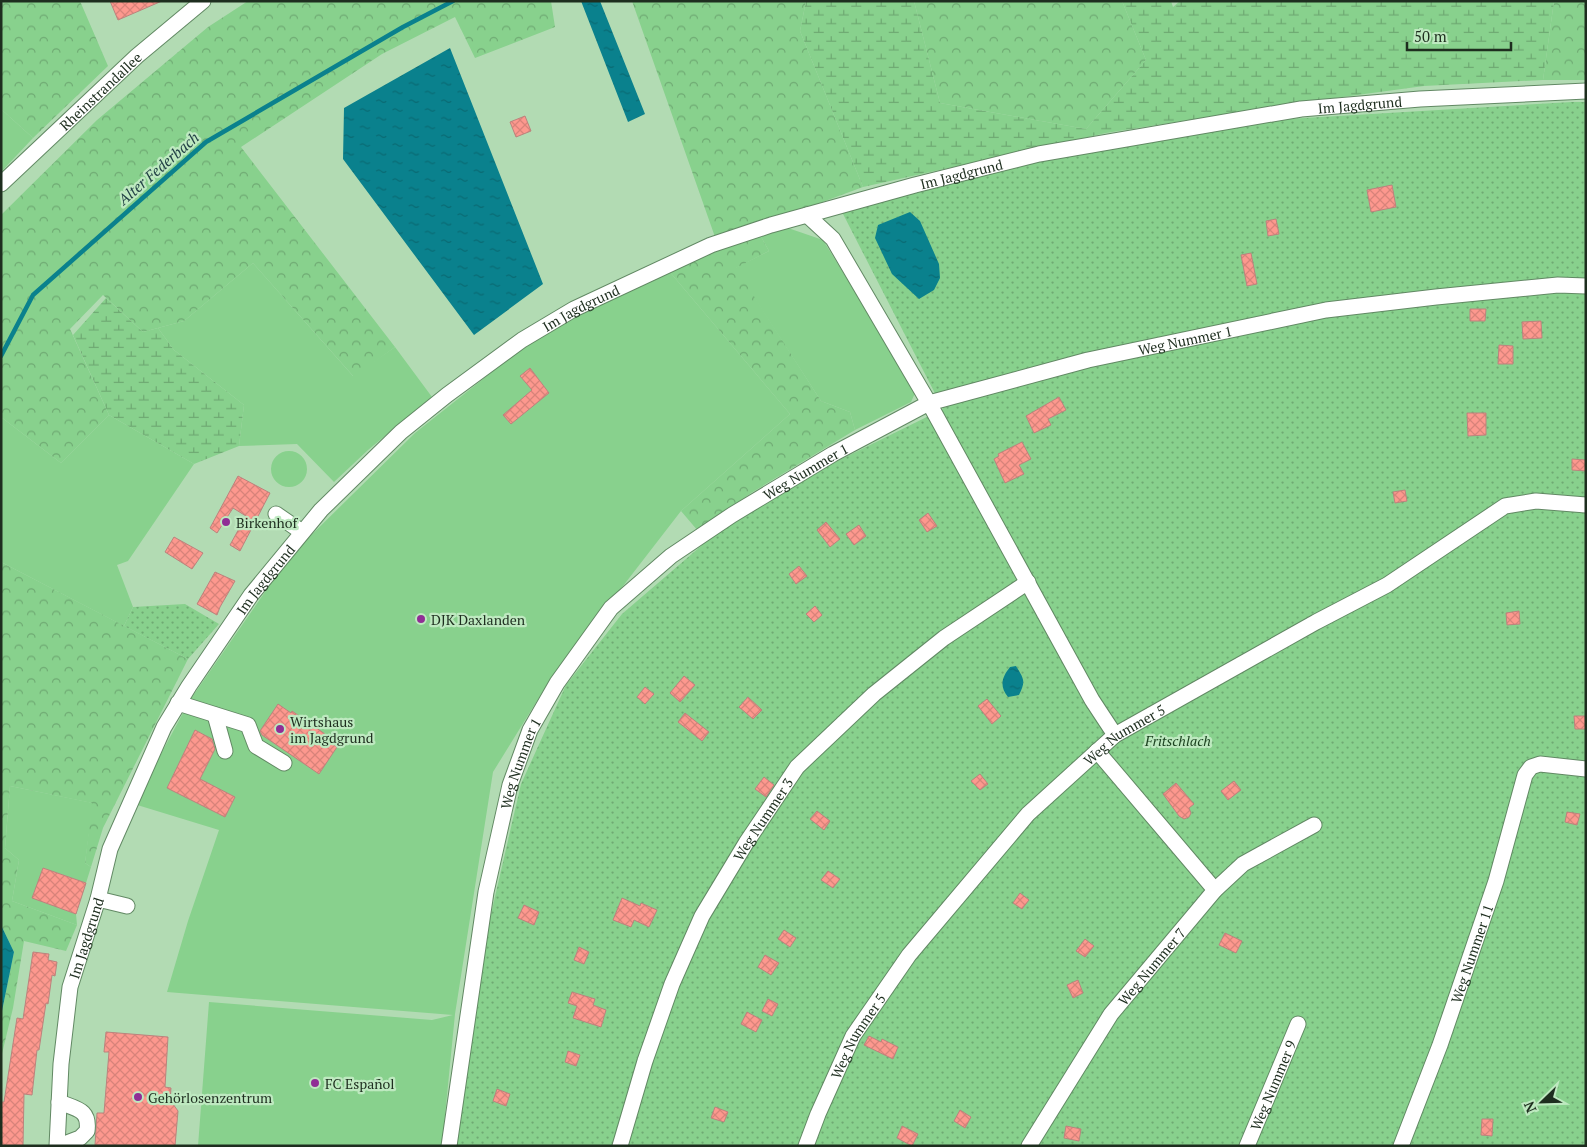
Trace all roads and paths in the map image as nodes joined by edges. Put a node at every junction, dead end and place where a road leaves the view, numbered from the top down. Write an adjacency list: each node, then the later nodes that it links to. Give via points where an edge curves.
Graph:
1 (203, 1): 3 (street, Rheinstrandallee, via 133,60)
2 (1586, 91): 4 (street, Im Jagdgrund, via 1301,109 1039,154)
3 (1, 184)
4 (807, 215): 6 (street, via 833,239); 9 (street, Im Jagdgrund, via 710,245 574,309 522,340 446,395 402,432)
5 (1586, 286): 6 (street, Weg Nummer 1, via 1558,285 1326,310 1088,360)
6 (929, 403): 10 (street); 25 (street, Weg Nummer 1, via 833,454 732,514 671,556 611,608 557,683 530,730 510,785 486,892)
7 (1586, 504): 13 (street, Weg Nummer 5, via 1536,501 1505,506 1387,585)
8 (276, 514): 9 (street)
9 (302, 532): 11 (street, Im Jagdgrund, via 251,595)
10 (1028, 582): 13 (street, via 1092,700); 26 (street, Weg Nummer 3, via 944,638 895,677 797,767 702,916 672,984)
11 (178, 703): 12 (street); 20 (street, Im Jagdgrund, via 164,727 110,849)
12 (215, 715): 14 (street); 16 (street, via 248,725 256,746)
13 (1115, 735): 15 (street, Weg Nummer 5)
14 (225, 751)
15 (1097, 751): 19 (street); 27 (street, Weg Nummer 5, via 1028,814 909,956 853,1036)
16 (284, 763)
17 (1586, 769): 30 (street, Weg Nummer 11, via 1540,764 1531,767 1525,775 1496,881)
18 (1314, 825): 19 (street, Weg Nummer 7, via 1243,864)
19 (1215, 890): 28 (street, Weg Nummer 7, via 1111,1014)
20 (98, 899): 21 (street); 23 (street, Im Jagdgrund, via 70,987)
21 (127, 906)
22 (1298, 1024): 29 (street, Weg Nummer 9)
23 (59, 1102): 24 (street, Im Jagdgrund); 24 (street, via 84,1113 88,1120 87,1131 80,1138)
24 (58, 1146)
25 (449, 1146)
26 (620, 1146)
27 (806, 1146)
28 (1029, 1146)
29 (1247, 1146)
30 (1402, 1146)

